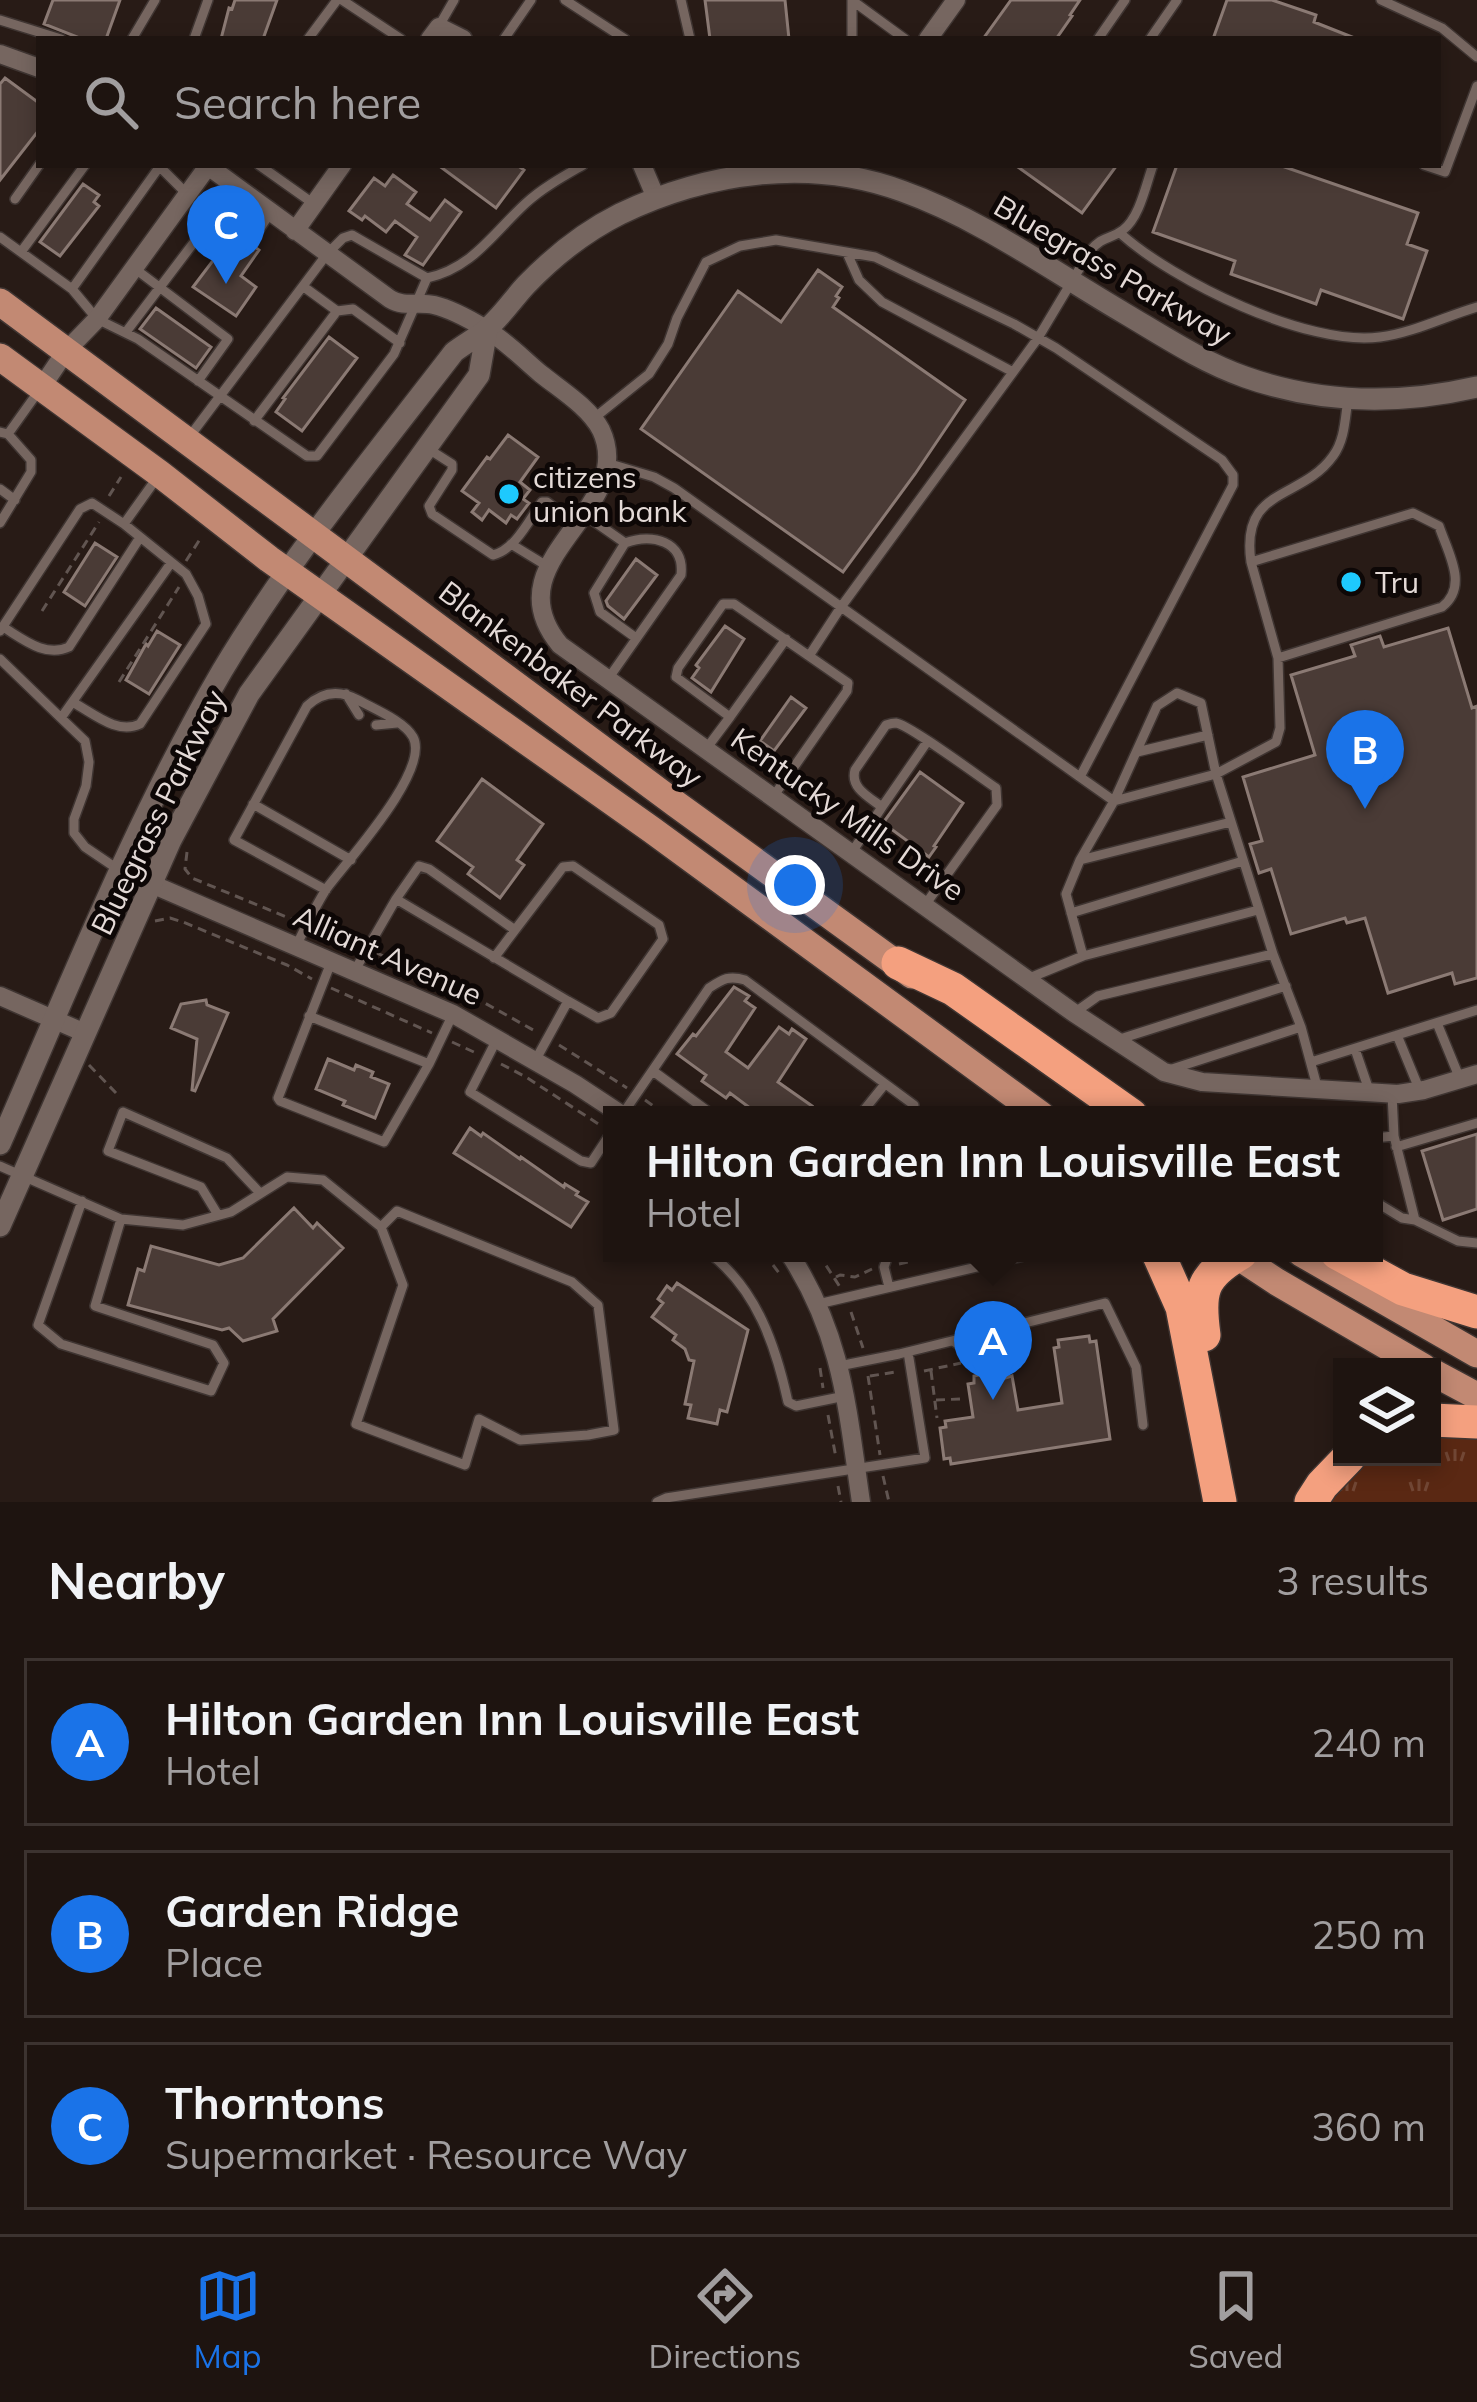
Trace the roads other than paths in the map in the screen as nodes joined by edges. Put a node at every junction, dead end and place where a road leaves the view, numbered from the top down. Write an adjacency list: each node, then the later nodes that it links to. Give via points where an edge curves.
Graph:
1 (155, 0): 16 (lane)
2 (208, 0): 17 (lane)
3 (339, 0): 18 (lane); 19 (lane)
4 (454, 0): 14 (lane)
5 (531, 0): 20 (lane)
6 (565, 0): 21 (lane)
7 (681, 0): 22 (lane)
8 (852, 0): 23 (lane); 24 (lane)
9 (956, 0): 25 (street)
10 (1125, 0): 26 (lane)
11 (1177, 0): 27 (lane)
12 (1381, 0): 29 (lane, via 1442,28)
13 (0, 20): 15 (lane)
14 (434, 33)
15 (51, 36)
16 (134, 36)
17 (195, 36)
18 (310, 36)
19 (396, 36)
20 (508, 36)
21 (620, 36)
22 (689, 36)
23 (852, 36)
24 (900, 36)
25 (930, 36)
26 (1100, 36)
27 (1152, 36)
28 (0, 54): 30 (street)
29 (1477, 57)
30 (36, 67)
31 (1477, 86): 43 (lane, via 1445,172)
32 (37, 168): 47 (lane)
33 (83, 168): 53 (lane)
34 (158, 168): 61 (lane)
35 (161, 168): 45 (lane)
36 (206, 168): 45 (street)
37 (212, 168): 49 (street)
38 (263, 168): 48 (lane)
39 (340, 168): 48 (street)
40 (578, 168): 57 (lane, via 527,202 452,272)
41 (644, 168): 46 (street)
42 (1152, 168): 51 (lane)
43 (1433, 168)
44 (869, 173): 46 (street, Bluegrass Parkway, via 773,172); 58 (street, Bluegrass Parkway)
45 (188, 195): 56 (street)
46 (656, 198): 67 (street, Bluegrass Parkway, via 583,236)
47 (15, 199)
48 (314, 204): 50 (street)
49 (270, 213): 50 (street); 59 (lane, via 259,230 223,204)
50 (295, 231): 55 (street)
51 (1120, 233): 58 (lane, via 1099,240); 64 (lane, via 1240,306 1332,335 1381,338)
52 (0, 237): 53 (lane)
53 (21, 253): 61 (lane)
54 (847, 253): 69 (lane, via 875,257); 73 (lane, via 882,302); 79 (lane, via 776,240 706,262 649,374)
55 (327, 254): 57 (lane, via 352,235); 60 (lane); 63 (street, via 397,304)
56 (134, 268): 59 (lane); 66 (street)
57 (427, 278): 63 (lane)
58 (1070, 281): 69 (lane); 78 (street, Bluegrass Parkway, via 1240,376)
59 (160, 286): 68 (lane); 74 (lane, via 228,339)
60 (304, 287): 65 (lane); 77 (lane)
61 (72, 289): 66 (lane)
62 (0, 302): 71 (main road, Blankenbaker Parkway)
63 (418, 304): 67 (street); 70 (lane)
64 (1477, 307)
65 (337, 311): 70 (lane, via 352,309); 80 (lane)
66 (97, 319): 68 (lane); 71 (street)
67 (487, 329): 79 (street); 83 (street, Bluegrass Parkway, via 479,375); 91 (street, Bluegrass Parkway, via 454,352)
68 (126, 332): 74 (lane)
69 (1038, 338): 73 (lane); 121 (lane, via 1222,460 1233,484)
70 (400, 343): 80 (lane, via 317,456)
71 (67, 351): 76 (street); 82 (main road, Blankenbaker Parkway)
72 (0, 357): 76 (main road)
73 (1013, 372): 101 (lane)
74 (198, 381): 77 (lane)
75 (1477, 387): 78 (street, Bluegrass Parkway)
76 (41, 388): 81 (lane); 85 (main road)
77 (220, 396): 80 (lane); 82 (lane)
78 (1348, 399): 97 (lane, via 1331,459 1259,512 1248,542)
79 (593, 419): 84 (street)
80 (254, 421)
81 (4, 433): 87 (lane, via 31,460)
82 (187, 440): 91 (main road, Blankenbaker Parkway)
83 (427, 447): 94 (lane, via 452,464 432,514 493,555); 95 (street, Bluegrass Parkway)
84 (607, 463): 88 (street); 101 (lane, via 674,488)
85 (160, 474): 90 (lane); 99 (main road)
86 (0, 489): 87 (lane)
87 (15, 500): 89 (lane)
88 (580, 519): 93 (lane); 94 (lane, via 542,502); 98 (street)
89 (0, 523)
90 (124, 524): 92 (lane); 102 (lane, via 92,503 80,509)
91 (315, 535): 95 (main road, Blankenbaker Parkway); 99 (street, Bluegrass Parkway)
92 (139, 538): 96 (lane); 102 (lane, via 69,647 46,650)
93 (625, 543): 103 (lane, via 598,583 595,603); 103 (lane, via 662,541 682,559 681,575)
94 (511, 544): 98 (lane)
95 (348, 559): 100 (street, Bluegrass Parkway); 144 (main road, Blankenbaker Parkway)
96 (171, 562): 110 (lane); 110 (lane, via 194,585 206,624 140,724 120,727)
97 (1251, 562): 106 (lane); 106 (lane, via 1413,513 1439,526 1456,582 1442,607)
98 (547, 566): 108 (street, Kentucky Mills Drive, via 540,593 545,622 560,645)
99 (290, 571): 100 (main road); 131 (street, Bluegrass Parkway, via 224,669)
100 (322, 595): 132 (street, Bluegrass Parkway, via 249,694); 178 (main road)
101 (841, 607): 105 (lane); 121 (lane)
102 (2, 629)
103 (636, 638): 108 (lane)
104 (786, 639): 105 (lane); 112 (lane); 112 (lane, via 723,604 676,677)
105 (809, 656): 122 (lane, via 848,682 847,692)
106 (1278, 658): 120 (lane, via 1276,742)
107 (0, 659): 113 (lane)
108 (608, 679): 118 (street, Kentucky Mills Drive)
109 (346, 694): 111 (lane); 114 (lane); 124 (lane, via 319,695 308,706)
110 (74, 703): 113 (lane)
111 (359, 715)
112 (730, 717): 118 (lane)
113 (61, 718): 131 (lane, via 85,740 89,762 74,833)
114 (398, 724): 115 (lane); 128 (lane, via 417,752)
115 (376, 725)
116 (1208, 735): 119 (lane); 119 (lane, via 1201,703 1177,693 1157,706); 120 (lane)
117 (928, 742): 125 (lane); 125 (lane, via 886,725 853,778); 135 (lane, via 999,797)
118 (706, 749): 122 (street, Kentucky Mills Drive)
119 (1137, 752): 123 (lane)
120 (1216, 774): 123 (lane); 126 (lane)
121 (1079, 777): 123 (lane)
122 (773, 797): 127 (street, Kentucky Mills Drive)
123 (1114, 801): 129 (lane)
124 (253, 804): 128 (lane); 133 (lane, via 234,840)
125 (882, 807): 127 (lane)
126 (1231, 822): 129 (lane); 130 (lane)
127 (852, 853): 135 (street, Kentucky Mills Drive)
128 (351, 860): 133 (lane)
129 (1080, 860): 137 (lane, via 1066,895)
130 (1243, 861): 136 (lane); 137 (lane)
131 (119, 870): 132 (street, Alliant Avenue); 154 (street, Bluegrass Parkway)
132 (151, 884): 139 (street, Alliant Avenue); 157 (street, Bluegrass Parkway)
133 (326, 890): 139 (lane)
134 (396, 898): 138 (lane, via 419,866); 142 (lane); 145 (lane)
135 (925, 905): 146 (street, Kentucky Mills Drive)
136 (1258, 910): 140 (lane); 141 (lane)
137 (1071, 913): 141 (lane)
138 (514, 930): 142 (lane); 149 (lane, via 563,867 574,866 659,925 663,939 611,1013 598,1018)
139 (296, 946): 143 (street, Alliant Avenue)
140 (1273, 954): 147 (lane); 151 (lane, via 1098,997)
141 (1083, 956): 146 (lane)
142 (494, 958): 149 (lane)
143 (332, 960): 145 (street, Alliant Avenue); 153 (lane)
144 (898, 964): 179 (main road, Blankenbaker Parkway); 180 (highway, via 953,989)
145 (355, 970): 152 (street, Alliant Avenue)
146 (1027, 979): 151 (street, Kentucky Mills Drive)
147 (1286, 986): 156 (lane); 160 (lane)
148 (0, 996): 154 (street)
149 (568, 1001): 162 (lane)
150 (1477, 1010): 155 (lane)
151 (1074, 1013): 160 (street, Kentucky Mills Drive)
152 (453, 1014): 159 (street, Alliant Avenue); 164 (lane)
153 (309, 1016): 164 (lane); 164 (lane, via 278,1100 342,1126 384,1142)
154 (56, 1019): 157 (street); 184 (street, Bluegrass Parkway)
155 (1437, 1023): 158 (lane); 167 (lane)
156 (1301, 1027): 163 (lane); 166 (lane)
157 (86, 1033): 187 (street, Bluegrass Parkway)
158 (1397, 1035): 161 (lane); 170 (lane)
159 (497, 1039): 162 (street, Alliant Avenue); 185 (lane, via 470,1092 581,1161 591,1163)
160 (1115, 1040): 166 (street, Kentucky Mills Drive)
161 (1355, 1048): 163 (lane); 171 (lane)
162 (535, 1060): 173 (street, Alliant Avenue)
163 (1311, 1062): 169 (lane)
164 (429, 1064)
165 (652, 1071): 168 (lane, via 709,988 734,976); 174 (lane); 175 (lane)
166 (1164, 1072): 169 (street, Kentucky Mills Drive)
167 (1469, 1077): 170 (street, Kentucky Mills Drive)
168 (885, 1084): 176 (lane); 177 (lane)
169 (1318, 1090): 171 (street, Kentucky Mills Drive)
170 (1420, 1091): 172 (street, Kentucky Mills Drive)
171 (1370, 1094): 172 (street, Kentucky Mills Drive)
172 (1392, 1094): 183 (lane)
173 (608, 1106)
174 (628, 1106)
175 (701, 1106)
176 (867, 1106)
177 (914, 1106)
178 (1029, 1106)
179 (1093, 1106)
180 (1118, 1106)
181 (1477, 1123): 183 (lane)
182 (1383, 1140): 183 (lane)
183 (1395, 1142): 193 (lane)
184 (0, 1144)
185 (603, 1145)
186 (0, 1166): 187 (lane)
187 (23, 1176): 189 (lane); 194 (street, Bluegrass Parkway)
188 (260, 1193): 191 (lane); 191 (lane, via 227,1159 123,1112 108,1151 201,1187); 195 (lane, via 287,1177 323,1180)
189 (82, 1201): 192 (lane); 192 (lane, via 38,1325 62,1344 211,1391 224,1364 213,1345 95,1306)
190 (1383, 1206): 193 (lane)
191 (218, 1215): 192 (lane, via 183,1225)
192 (121, 1219)
193 (1415, 1220): 196 (lane)
194 (0, 1226)
195 (381, 1227): 195 (lane, via 404,1285 356,1424 465,1465 479,1419 520,1440 614,1430 598,1305 572,1282 397,1210)
196 (1477, 1244)
197 (720, 1262): 218 (lane, via 760,1313 788,1402)
198 (794, 1262): 207 (street)
199 (886, 1262): 206 (lane)
200 (997, 1262): 206 (lane)
201 (1162, 1262): 225 (highway, via 1183,1307)
202 (1226, 1262): 225 (highway, via 1204,1284 1201,1308)
203 (1250, 1262): 215 (main road)
204 (1317, 1262): 213 (main road)
205 (1354, 1262): 208 (highway)
206 (889, 1287): 207 (lane)
207 (818, 1304): 216 (street)
208 (1477, 1312)
209 (1014, 1326): 210 (lane); 212 (lane); 222 (lane, via 1105,1303 1136,1367)
210 (953, 1341): 211 (lane); 214 (lane)
211 (908, 1352): 216 (lane); 224 (lane, via 925,1459)
212 (995, 1352)
213 (1477, 1354)
214 (976, 1356)
215 (1408, 1358)
216 (839, 1366): 218 (street)
217 (1441, 1377): 219 (main road)
218 (845, 1396): 224 (street)
219 (1477, 1396)
220 (1441, 1420): 221 (highway)
221 (1477, 1422)
222 (1143, 1425)
223 (1340, 1466): 228 (highway)
224 (847, 1471): 226 (lane); 227 (street)
225 (1219, 1494)
226 (657, 1502)
227 (861, 1502)
228 (1311, 1502)

